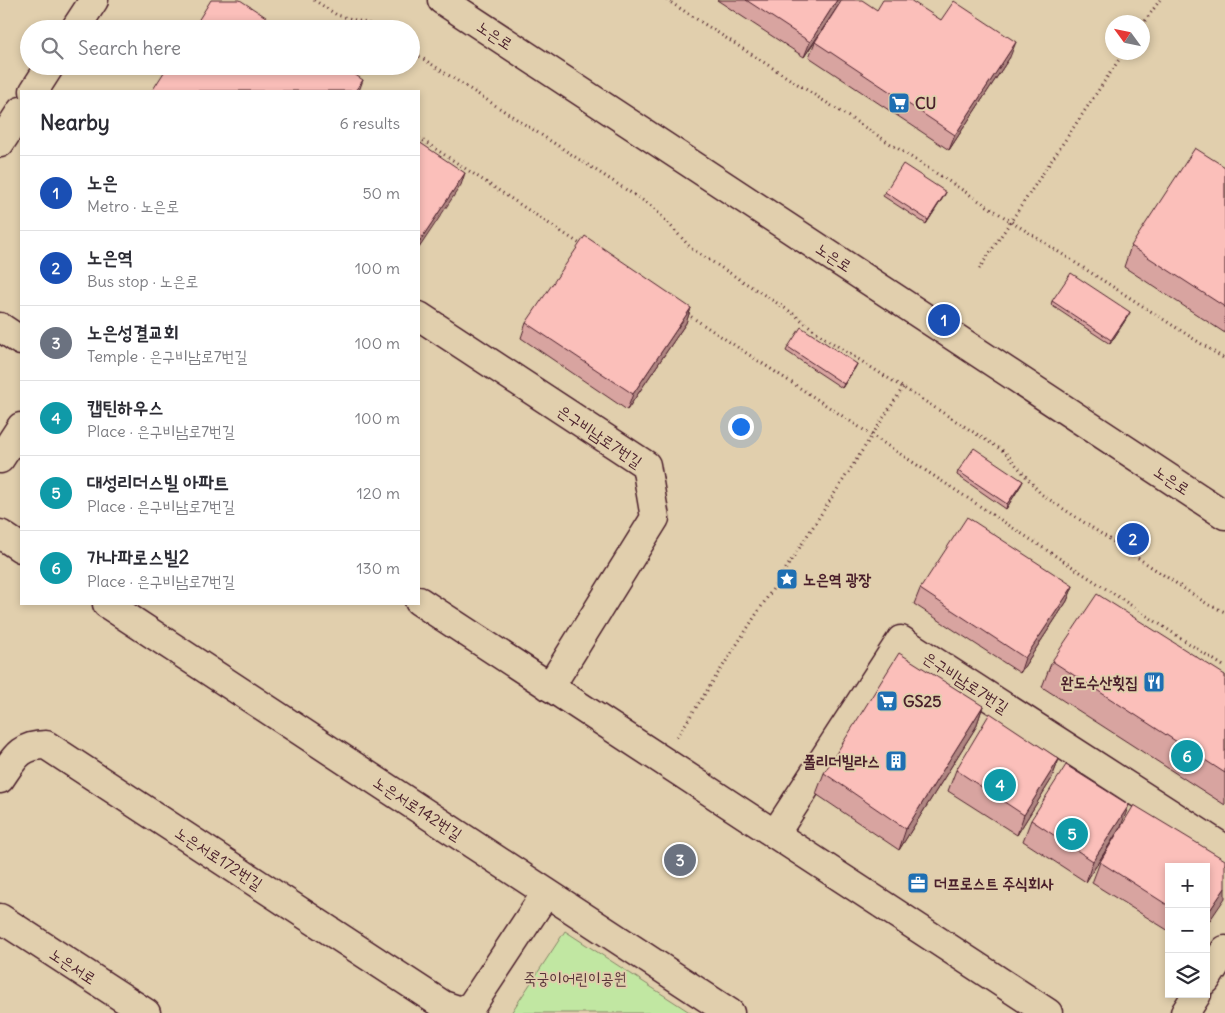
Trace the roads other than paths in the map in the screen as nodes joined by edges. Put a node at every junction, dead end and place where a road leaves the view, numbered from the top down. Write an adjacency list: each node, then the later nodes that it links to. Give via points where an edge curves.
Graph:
1 (94, 0): 3 (street)
2 (442, 0): 13 (street, 노은로)
3 (81, 20)
4 (44, 75): 5 (street)
5 (35, 90)
6 (20, 113): 7 (street)
7 (0, 144)
8 (420, 317): 18 (street, 은구비남로7번길, via 646,465 655,518)
9 (0, 327): 10 (street)
10 (20, 340)
11 (20, 429): 12 (street)
12 (0, 459)
13 (1225, 515)
14 (0, 534): 15 (street)
15 (20, 547)
16 (420, 602): 18 (street)
17 (108, 605): 22 (street, 노은서로142번길)
18 (550, 687): 20 (street)
19 (0, 779): 22 (street, 노은서로172번길, via 19,752 32,745 46,745 443,1004 461,1011 472,1005)
20 (775, 834): 21 (street, 은구비남로7번길, via 901,640); 29 (street)
21 (1225, 848)
22 (546, 892): 28 (street, 노은서로142번길)
23 (0, 918): 27 (street, 노은서로)
24 (1225, 950): 25 (street)
25 (1210, 974)
26 (1194, 998): 30 (street)
27 (146, 1013)
28 (730, 1013)
29 (1048, 1013)
30 (1185, 1013)

